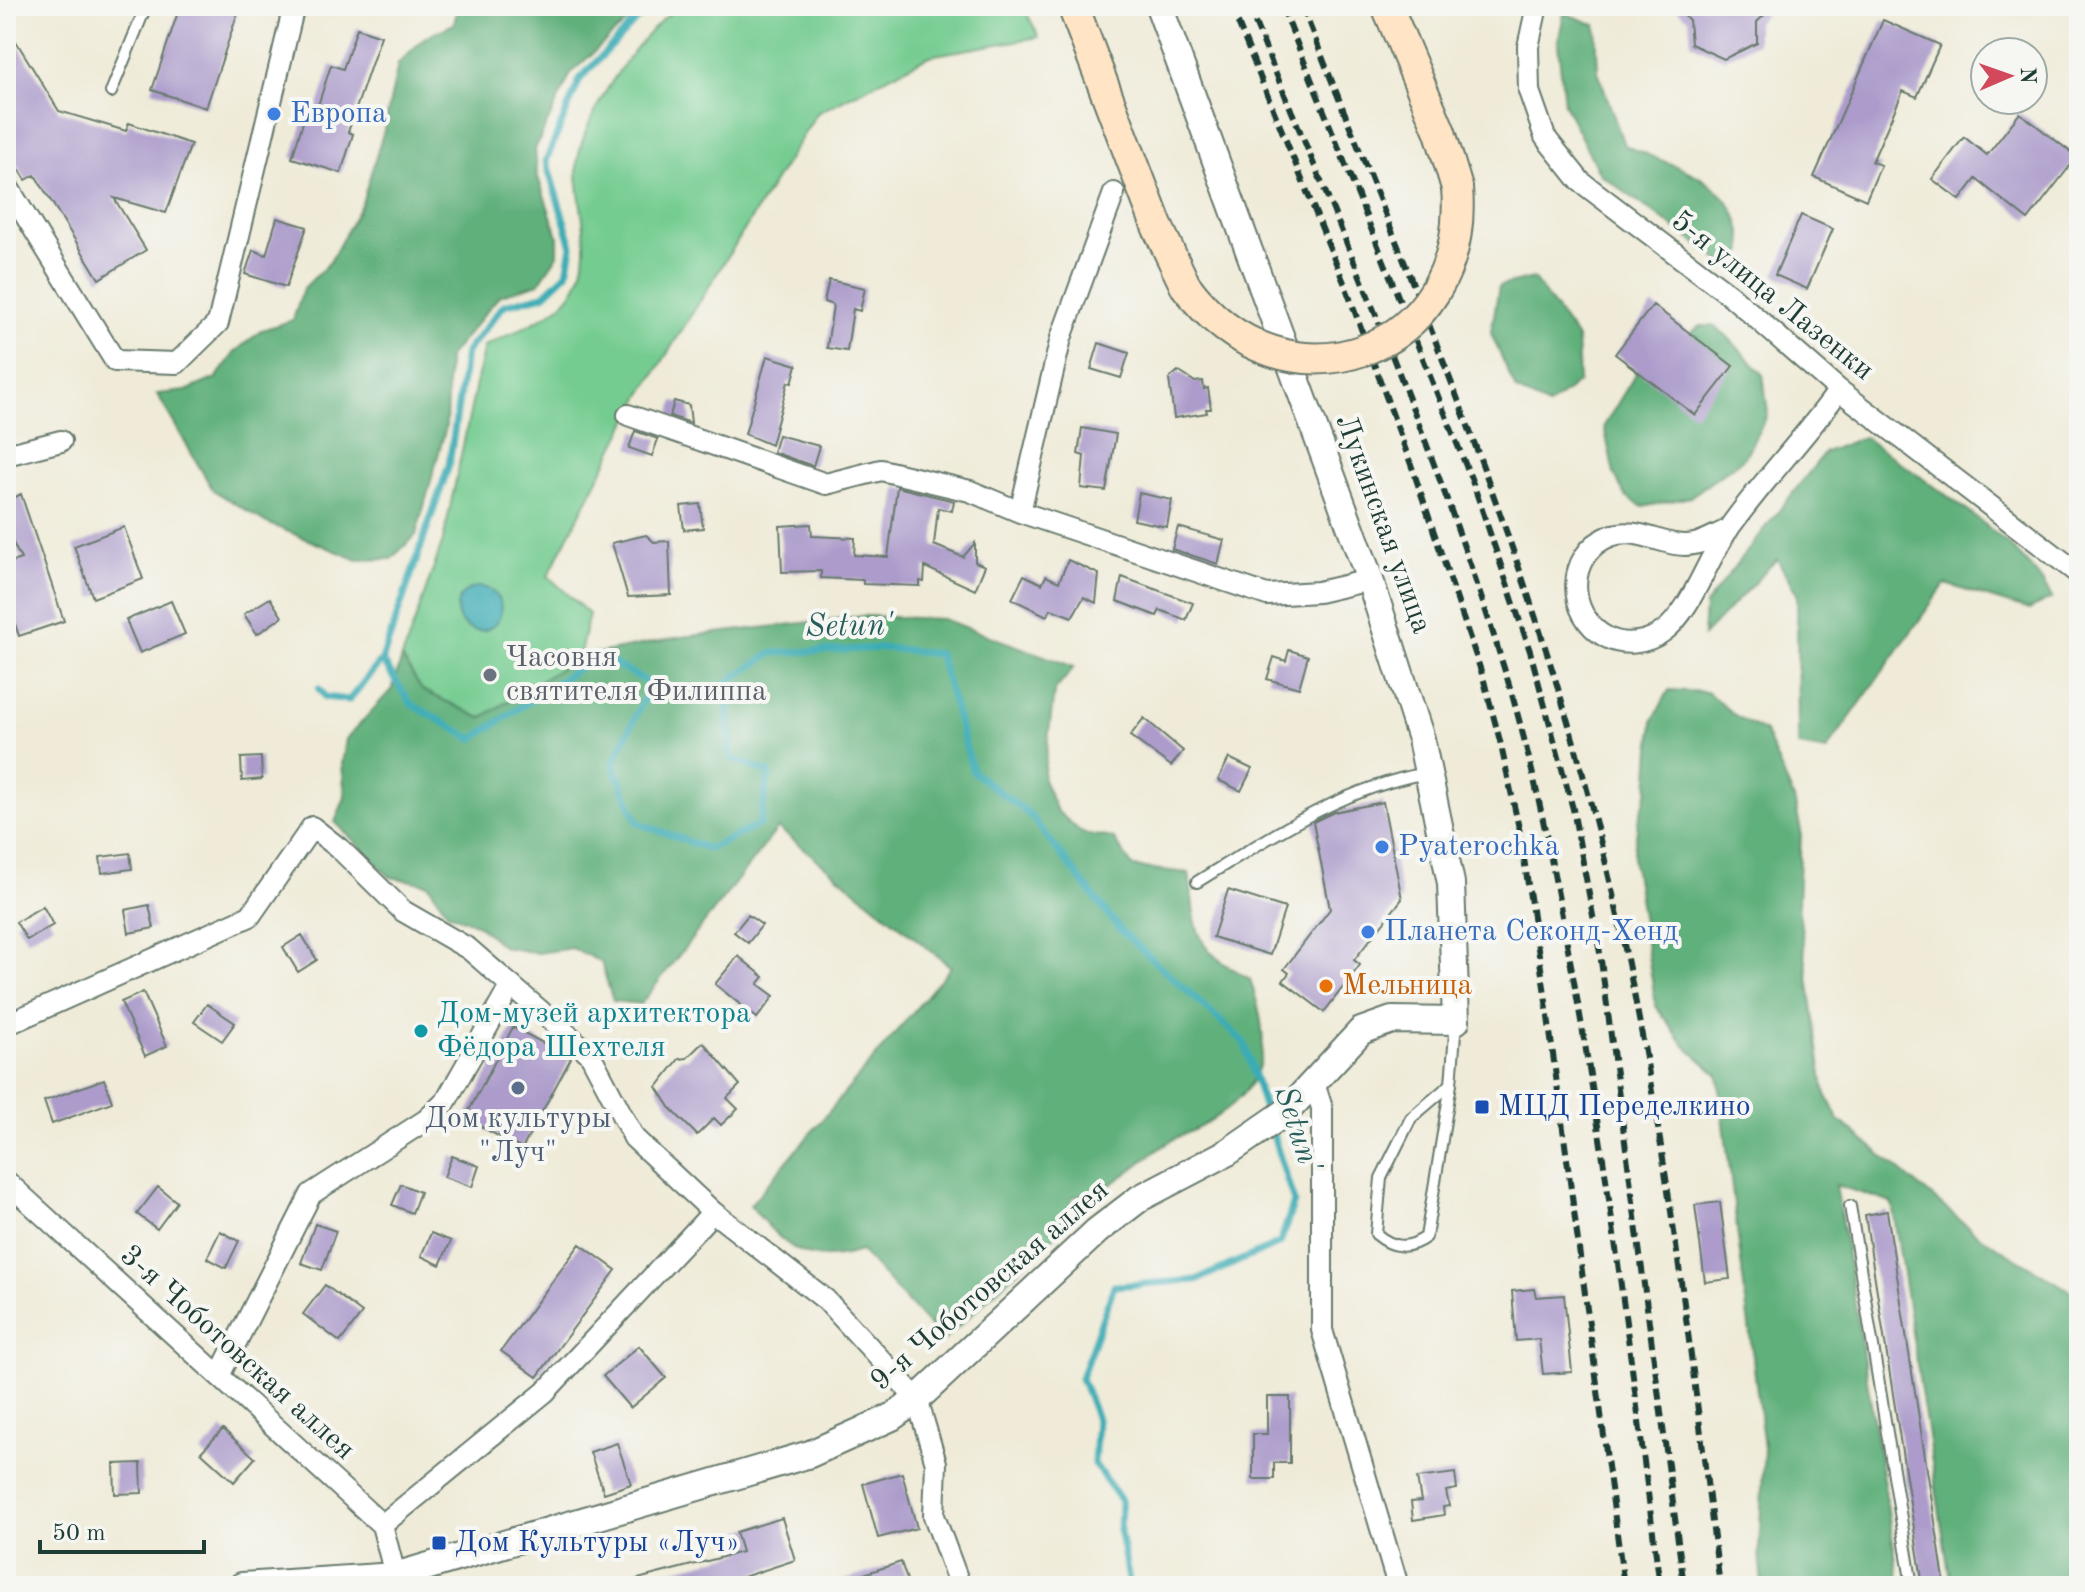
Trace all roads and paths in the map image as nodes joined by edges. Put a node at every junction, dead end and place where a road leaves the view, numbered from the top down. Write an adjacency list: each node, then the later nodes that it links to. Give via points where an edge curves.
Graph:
1 (146, 6): 7 (lane)
2 (294, 6): 8 (street, via 218,323 177,363 115,361)
3 (1073, 6): 5 (main road, bridge, via 1157,226 1185,285 1218,324 1263,350 1324,358 1364,350 1407,323 1439,283 1456,235 1457,188 1440,132)
4 (1159, 6): 17 (street, Лукинская улица)
5 (1387, 6)
6 (1537, 6): 10 (street, 5-я улица Лазенки, via 1528,47 1529,91 1555,154 1580,181 1730,295)
7 (111, 92)
8 (6, 184)
9 (1114, 193): 14 (street, via 1061,338)
10 (1839, 390): 15 (street); 16 (street, 5-я улица Лазенки)
11 (628, 415): 14 (street, via 826,484 881,470 970,491)
12 (61, 441): 13 (street)
13 (6, 455)
14 (1020, 512): 17 (street, via 1267,595 1318,592)
15 (1728, 530): 15 (street, via 1693,545 1630,532 1595,545 1576,578 1575,597 1582,615 1611,640 1639,642 1665,630)
16 (2079, 574)
17 (1370, 580): 18 (street, Лукинская улица)
18 (1429, 773): 19 (lane, via 1317,808); 21 (street, Лукинская улица, via 1451,883)
19 (1197, 882)
20 (511, 985): 22 (street, via 469,949 403,911 312,827 250,916); 27 (street, via 590,1054 634,1138); 28 (street, via 446,1101 426,1120 311,1194)
21 (1456, 1021): 23 (street, 9-я Чоботовская аллея, via 1407,1018 1377,1024 1343,1047); 24 (lane, Лукинская улица)
22 (6, 1025)
23 (1313, 1080): 29 (street, 9-я Чоботовская аллея, via 1286,1112 1228,1152 1140,1198 1097,1231); 34 (street, via 1322,1108 1322,1330)
24 (1451, 1084): 24 (lane, Лукинская улица, via 1411,1118 1381,1178 1376,1234 1387,1243 1404,1247 1426,1237)
25 (6, 1181): 28 (street, 3-я Чоботовская аллея, via 82,1255)
26 (1850, 1206): 35 (lane)
27 (713, 1212): 29 (street, via 826,1300); 30 (street, via 545,1392)
28 (220, 1374): 30 (street, 3-я Чоботовская аллея)
29 (917, 1399): 31 (street, 9-я Чоботовская аллея, via 892,1417 810,1454); 33 (street, via 936,1463 934,1516)
30 (382, 1525): 31 (street)
31 (397, 1581): 32 (street, 9-я Чоботовская аллея)
32 (242, 1586)
33 (960, 1586)
34 (1398, 1586)
35 (1912, 1586)

